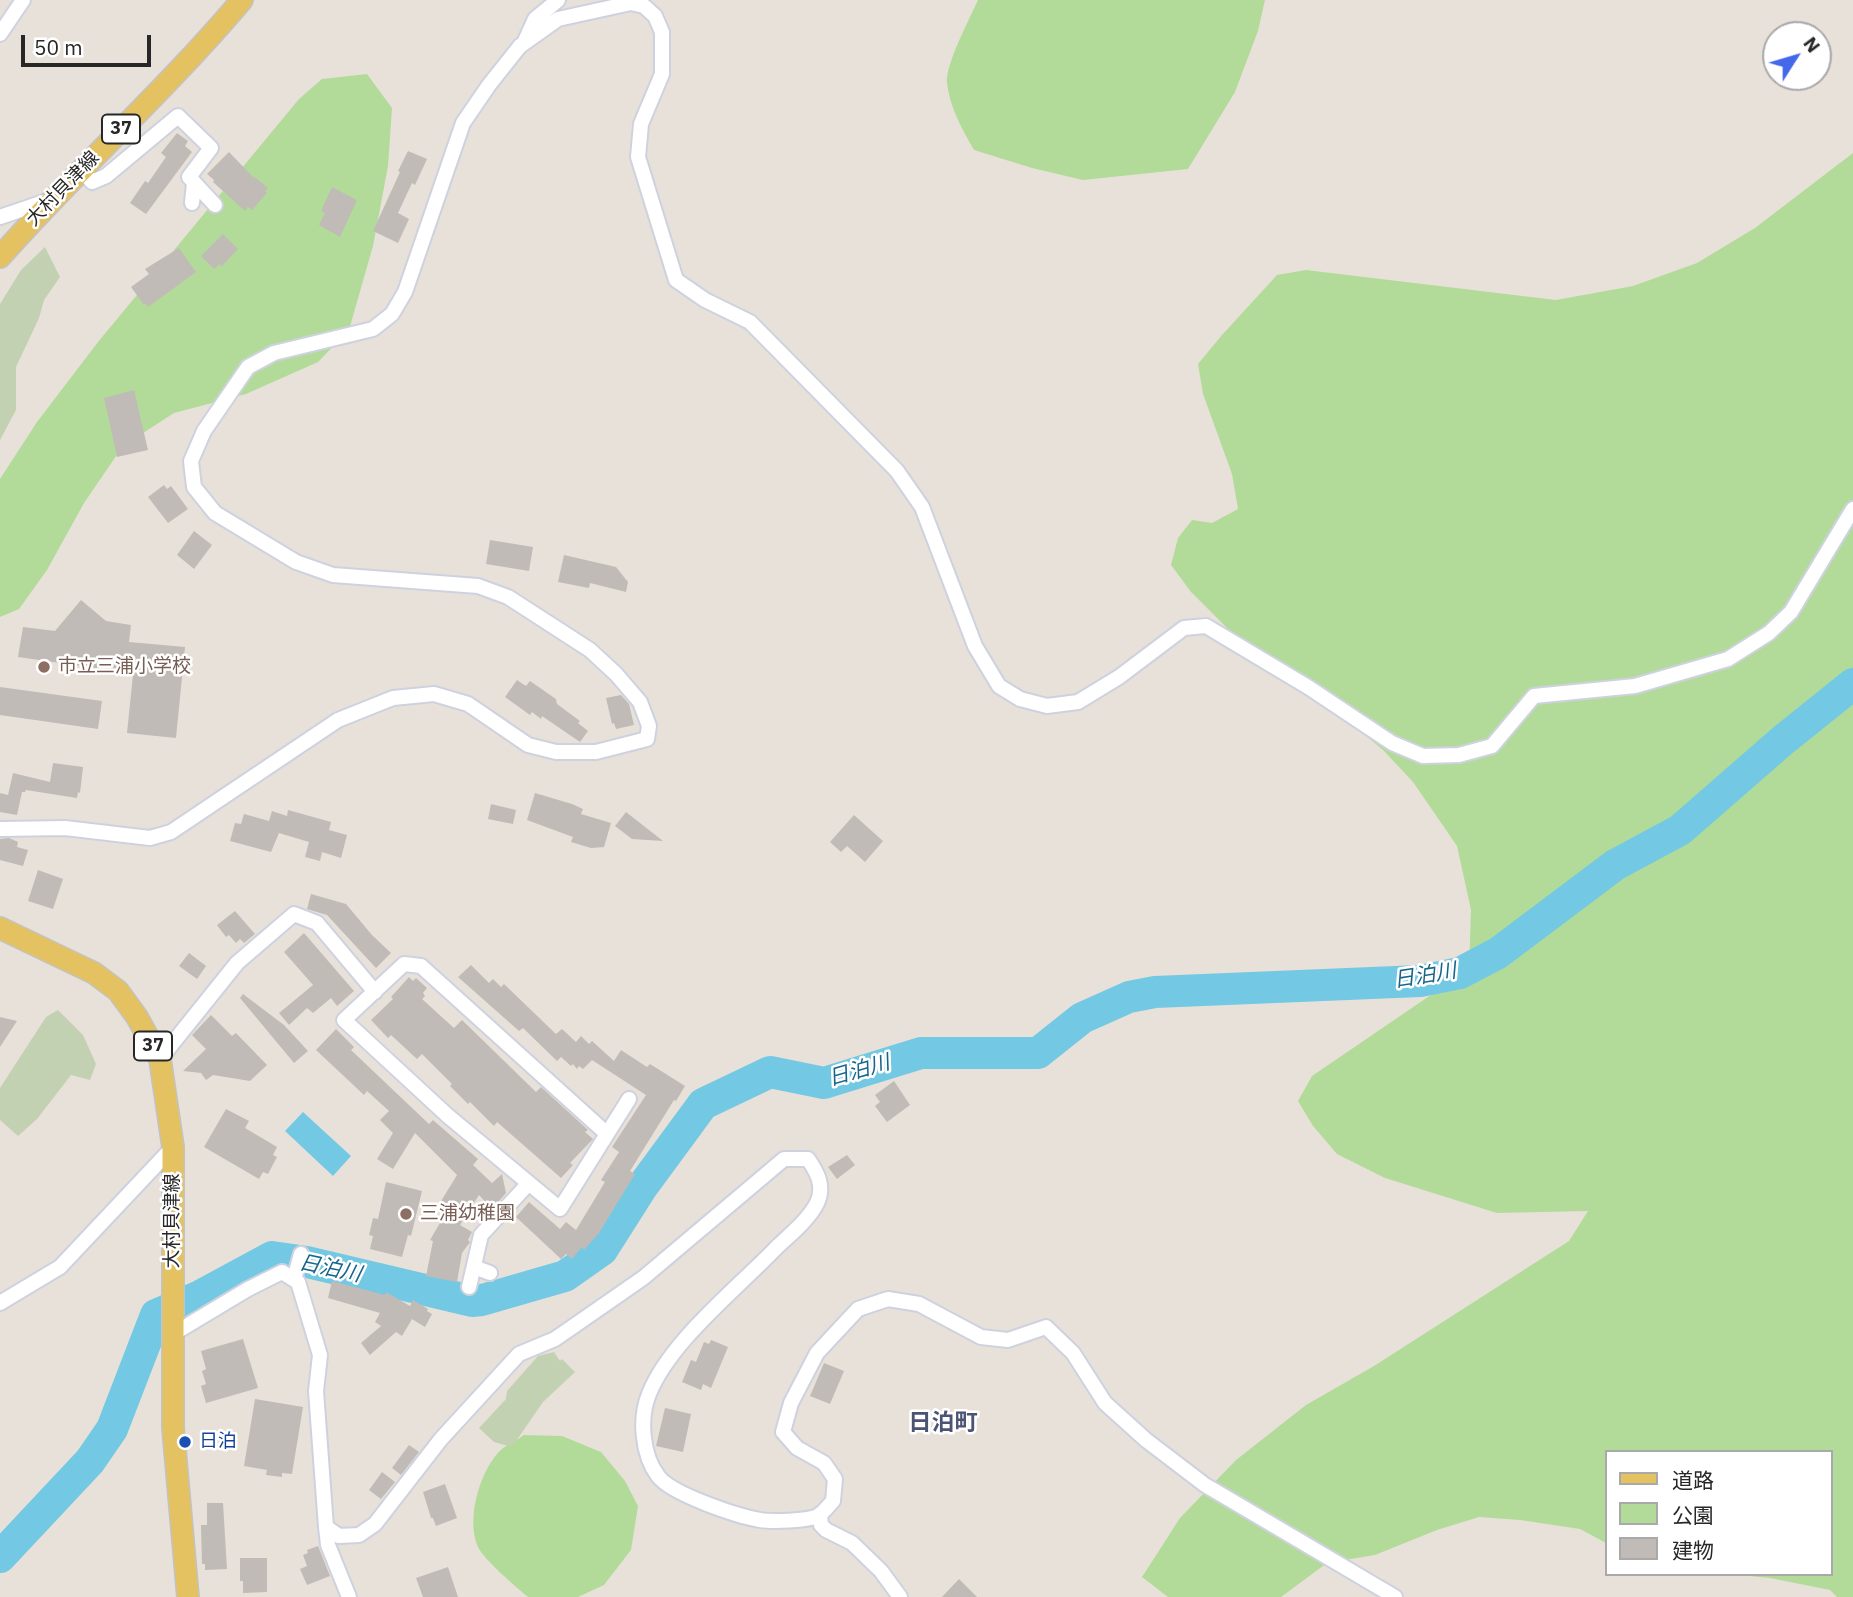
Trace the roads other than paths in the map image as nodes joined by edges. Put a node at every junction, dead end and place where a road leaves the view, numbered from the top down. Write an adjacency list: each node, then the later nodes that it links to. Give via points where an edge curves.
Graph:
1 (23, 0): 4 (street)
2 (242, 0): 6 (main road, 大村貝津線 / 37, via 184,67)
3 (558, 0): 5 (street, via 534,19)
4 (0, 34)
5 (525, 43): 13 (street, via 558,19 607,8 644,6 655,16 662,32 662,74 641,124 638,157 676,280 750,322 897,471 922,507 975,646 999,686 1020,699 1047,706 1077,702 1184,628 1206,626 1392,743 1423,756 1459,755 1492,746 1534,696 1635,686 1728,659 1769,633 1791,612); 14 (street, via 463,123 405,292 392,314 373,329 274,353 248,367 204,431 191,461 194,487 215,513 254,538 296,562 333,575 478,586 508,597 590,650 616,674 640,702 649,726 648,739 596,752 556,752 528,745 468,704 434,694 393,698 338,720 171,832 150,838 65,828)
6 (81, 170): 7 (street, via 92,182 106,176 178,117 211,148 189,177); 8 (main road, 大村貝津線 / 37)
7 (194, 183): 9 (street); 10 (street)
8 (51, 199): 11 (street); 12 (main road, 大村貝津線 / 37)
9 (192, 203)
10 (215, 205)
11 (0, 217)
12 (0, 257)
13 (1853, 509)
14 (0, 829)
15 (0, 928): 17 (main road, 大村貝津線 / 37, via 94,973 118,991)
16 (374, 992): 17 (street, via 317,923 294,914 237,963); 19 (street, via 404,964 421,966); 21 (street, via 344,1020)
17 (160, 1059): 20 (main road, 大村貝津線 / 37)
18 (629, 1099): 19 (street)
19 (606, 1133): 21 (street, via 560,1209)
20 (173, 1147): 27 (street, via 60,1267); 28 (main road, 大村貝津線 / 37)
21 (529, 1183): 23 (street, via 481,1235)
22 (301, 1254): 25 (street)
23 (474, 1267): 24 (street); 26 (street)
24 (490, 1273)
25 (294, 1279): 28 (street, via 282,1272); 30 (street, via 320,1354 316,1391)
26 (469, 1287)
27 (0, 1303)
28 (173, 1334): 31 (main road, 大村貝津線 / 37, via 173,1428)
29 (820, 1514): 30 (street, via 761,1520 680,1492 659,1478 648,1457 643,1428 648,1396 664,1366 818,1202 820,1177 808,1158 784,1159 643,1278 555,1339 519,1354 441,1439 375,1524 359,1535 339,1535); 33 (street, via 821,1525 852,1543); 34 (street, via 833,1501 835,1479 824,1463 797,1448 783,1432 791,1403 817,1353 858,1309 888,1299 919,1304 981,1337 1008,1340 1046,1327 1073,1353 1105,1403 1146,1440 1205,1485)
30 (326, 1527): 32 (street, via 328,1545)
31 (188, 1597)
32 (349, 1597)
33 (900, 1597)
34 (1395, 1597)

